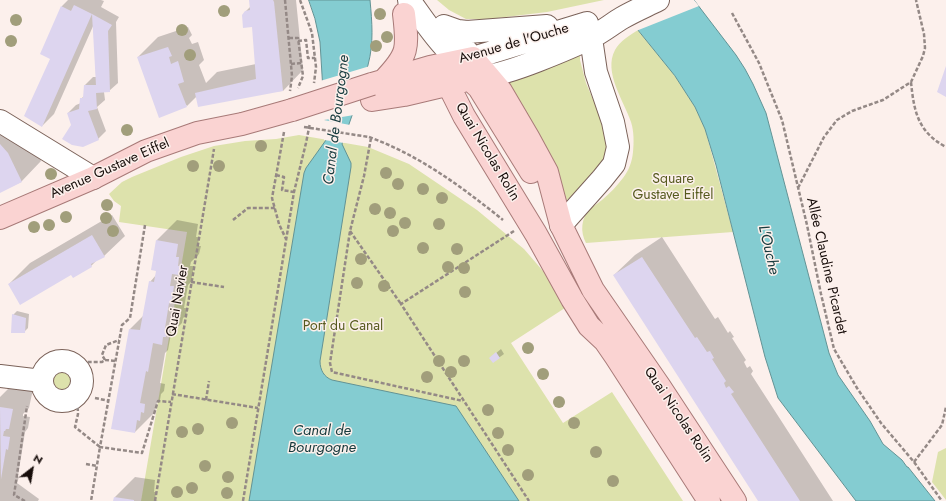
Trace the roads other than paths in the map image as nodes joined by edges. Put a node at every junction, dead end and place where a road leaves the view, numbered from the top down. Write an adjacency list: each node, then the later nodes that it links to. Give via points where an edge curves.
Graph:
1 (658, 0): 4 (street, Avenue de l'Ouche, via 624,17)
2 (407, 3): 3 (street, Quai Nicolas Rolin, via 426,8); 5 (street, Quai Nicolas Rolin); 7 (main road, via 407,45 393,71)
3 (444, 26): 4 (street, Avenue de l'Ouche, via 467,32); 5 (street, Quai Nicolas Rolin)
4 (589, 30): 5 (street, Avenue de l'Ouche); 6 (street, Avenue de l'Ouche, via 561,51 506,72); 11 (street, via 596,72 613,122 618,147 614,164)
5 (455, 67): 6 (main road, Quai Nicolas Rolin); 6 (main road, via 451,68); 7 (main road, Avenue Gustave Eiffel, via 404,95); 13 (main road, Quai Nicolas Rolin, via 464,116)
6 (480, 78): 11 (main road, Quai Nicolas Rolin, via 479,88)
7 (376, 88): 9 (main road, Avenue Gustave Eiffel, bridge, via 295,118 242,124 197,133 146,150)
8 (0, 121): 9 (street)
9 (93, 178): 10 (main road, Avenue Gustave Eiffel)
10 (0, 218)
11 (561, 225): 12 (main road, Quai Nicolas Rolin)
12 (593, 290): 13 (main road); 17 (main road, Quai Nicolas Rolin)
13 (576, 305): 16 (main road, Quai Nicolas Rolin, via 616,357)
14 (0, 376): 15 (street)
15 (42, 381): 15 (street, via 50,364 63,360 69,362 79,370 83,383 81,389 86,396 58,401 52,399 43,388)
16 (709, 501)
17 (735, 501)

